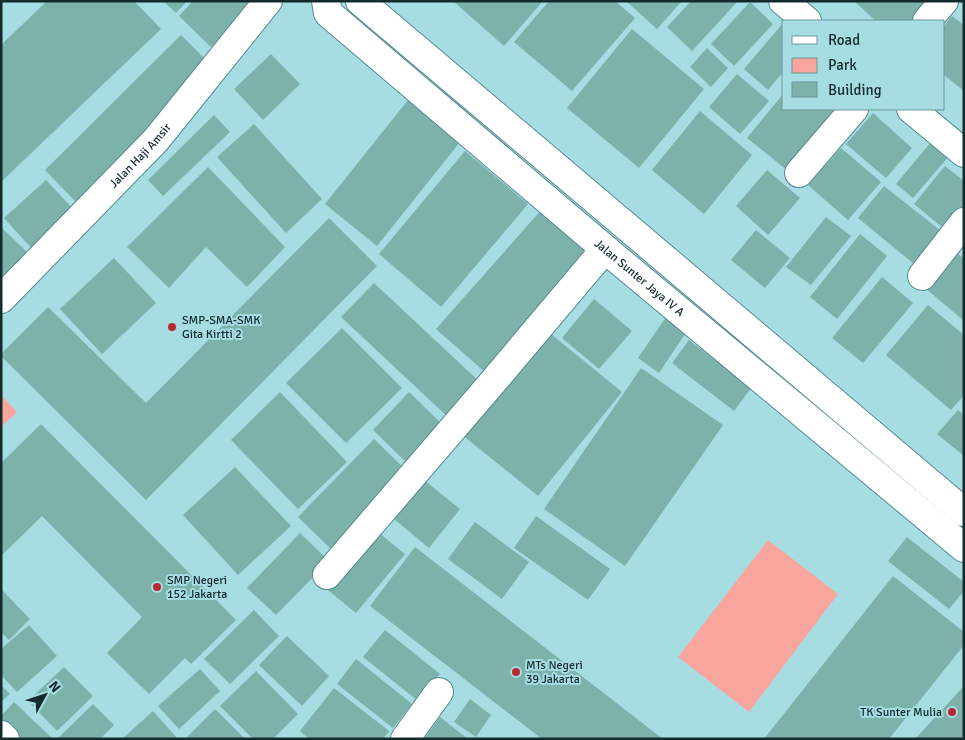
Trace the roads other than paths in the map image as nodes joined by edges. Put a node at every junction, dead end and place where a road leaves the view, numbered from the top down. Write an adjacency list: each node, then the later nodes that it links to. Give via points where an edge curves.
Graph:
1 (268, 1): 15 (street, Jalan Haji Amsir, via 156,140)
2 (326, 1): 13 (street, Jalan Sunter Jaya IV A, via 328,13)
3 (360, 1): 16 (street)
4 (783, 1): 6 (street)
5 (944, 1): 7 (street)
6 (806, 20)
7 (928, 20)
8 (853, 110): 11 (street)
9 (912, 110): 10 (street)
10 (964, 153)
11 (799, 173)
12 (964, 222): 14 (street)
13 (605, 249): 17 (street, Jalan Sunter Jaya IV A); 18 (street)
14 (922, 276)
15 (1, 299)
16 (964, 512)
17 (964, 548)
18 (327, 575)
19 (439, 692): 22 (street)
20 (1, 735): 21 (street)
21 (5, 739)
22 (405, 739)

